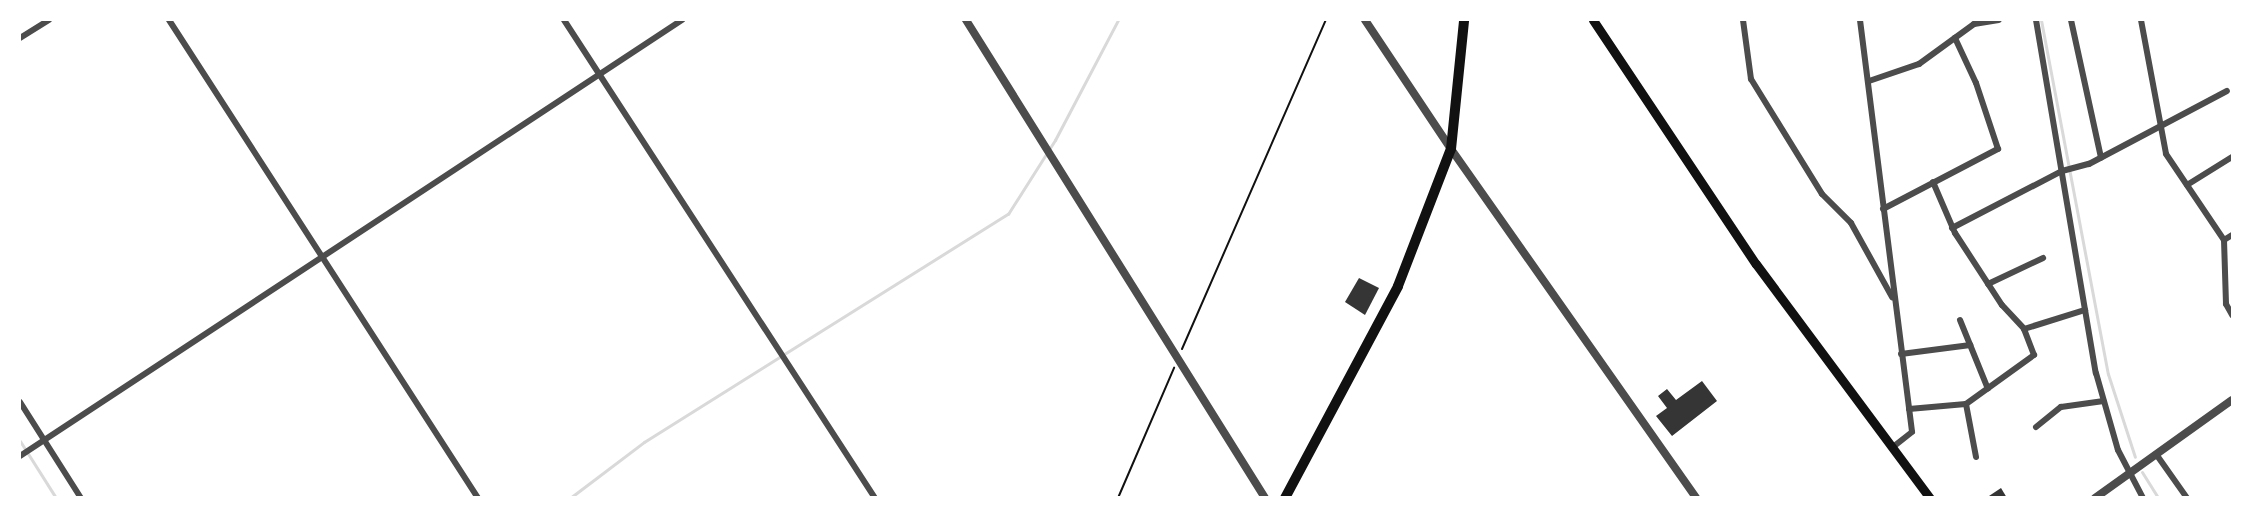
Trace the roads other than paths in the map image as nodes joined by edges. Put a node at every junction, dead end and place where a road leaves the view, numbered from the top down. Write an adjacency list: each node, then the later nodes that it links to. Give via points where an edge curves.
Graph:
1 (49, 20): 15 (street)
2 (169, 20): 31 (street)
3 (564, 20): 17 (street)
4 (682, 20): 17 (street)
5 (966, 20): 57 (street)
6 (1365, 20): 21 (street)
7 (1464, 20): 21 (highway)
8 (1593, 20): 49 (main road, via 1731,228)
9 (1743, 20): 34 (street, via 1751,80 1822,194 1851,223)
10 (1860, 20): 18 (street)
11 (1999, 20): 16 (street, via 1974,24)
12 (2036, 20): 24 (street)
13 (2071, 20): 23 (street)
14 (2140, 20): 20 (street)
15 (20, 38)
16 (1955, 38): 18 (street, via 1918,64); 25 (street, via 1976,83 1998,149)
17 (598, 74): 31 (street); 56 (street)
18 (1869, 81): 27 (street)
19 (2227, 92): 20 (street)
20 (2158, 127): 23 (street); 26 (street, via 2166,154)
21 (1450, 149): 58 (highway, via 1398,286); 59 (street)
22 (2232, 157): 26 (street)
23 (2101, 158): 24 (street)
24 (2062, 171): 28 (street); 35 (street)
25 (1933, 182): 27 (street); 28 (street)
26 (2187, 185): 30 (street)
27 (1883, 209): 34 (street)
28 (1952, 228): 33 (street)
29 (2232, 235): 30 (street)
30 (2224, 240): 36 (street, via 2226,304)
31 (322, 258): 48 (street); 55 (street)
32 (2043, 258): 33 (street)
33 (1989, 284): 38 (street)
34 (1893, 300): 40 (street)
35 (2085, 310): 38 (street); 43 (street)
36 (2232, 315)
37 (1960, 320): 39 (street)
38 (2024, 329): 41 (street, via 2034,355)
39 (1970, 345): 40 (street); 41 (street)
40 (1901, 354): 46 (street)
41 (1988, 389): 45 (street)
42 (2232, 400): 50 (street)
43 (2104, 401): 47 (street, via 2061,407); 53 (street)
44 (20, 402): 48 (street)
45 (1966, 404): 46 (street); 52 (street)
46 (1909, 409): 49 (street, via 1912,432)
47 (2036, 427)
48 (44, 440): 51 (street); 54 (street)
49 (1893, 447): 60 (main road)
50 (2156, 454): 53 (street); 63 (street)
51 (21, 456)
52 (1976, 457)
53 (2128, 474): 61 (street); 62 (street)
54 (81, 498)
55 (478, 498)
56 (875, 498)
57 (1265, 498)
58 (1285, 498)
59 (1696, 498)
60 (1930, 498)
61 (2095, 498)
62 (2144, 498)
63 (2187, 498)

